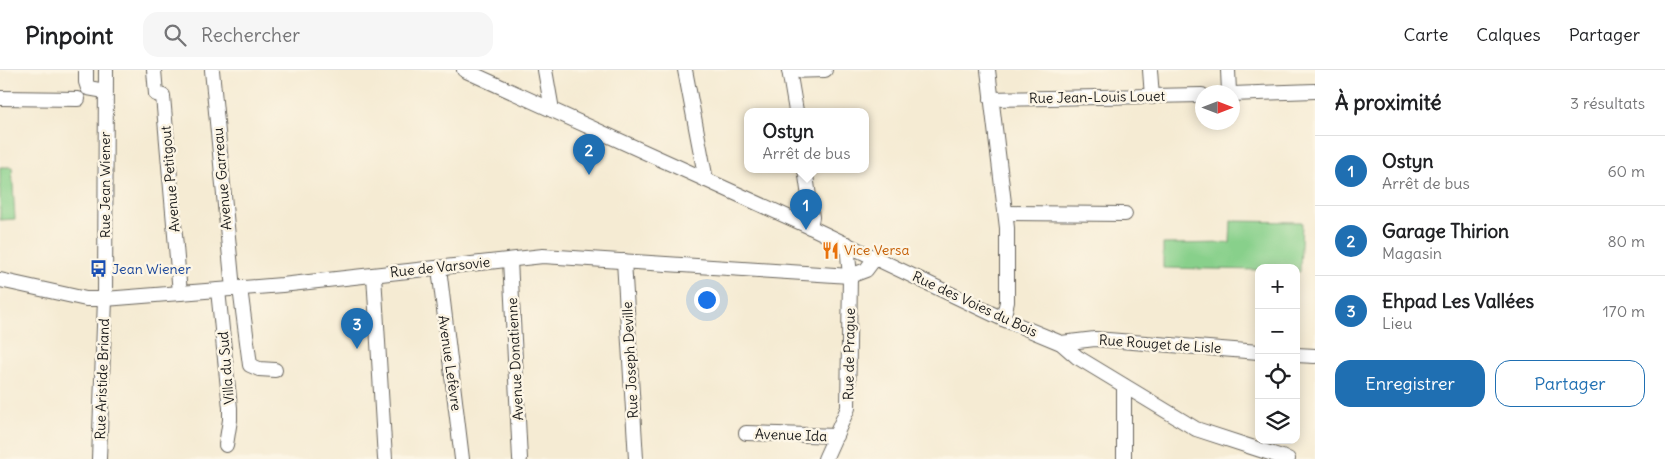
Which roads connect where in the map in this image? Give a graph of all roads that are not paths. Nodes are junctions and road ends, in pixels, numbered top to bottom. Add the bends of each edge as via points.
1 (86, 70) edge
2 (106, 70) edge
3 (154, 70) edge
4 (212, 70) edge
5 (464, 70) edge
6 (545, 70) edge
7 (685, 70) edge
8 (825, 70) edge
9 (988, 70) edge
10 (1150, 70) edge
11 (1228, 70) edge
12 (789, 71) edge
13 (1229, 85) edge
14 (105, 91) junction
15 (1315, 91) edge
16 (1240, 94) edge
17 (1195, 95) edge
18 (1152, 97) junction
19 (0, 98) edge
20 (78, 99) dead end
21 (990, 99) junction
22 (795, 108) edge
23 (552, 110) junction
24 (806, 173) edge
25 (706, 180) junction
26 (1006, 213) junction
27 (1125, 214) dead end
28 (810, 227) junction
29 (848, 244) junction
30 (875, 258) junction
31 (510, 260) junction
32 (624, 262) junction
33 (438, 268) junction
34 (374, 275) junction
35 (850, 276) junction
36 (0, 280) edge
37 (236, 289) junction
38 (218, 290) junction
39 (180, 293) junction
40 (105, 299) junction
41 (1003, 319) junction
42 (1061, 343) junction
43 (1255, 352) edge
44 (1300, 355) edge
45 (1315, 356) edge
46 (275, 370) dead end
47 (1124, 386) junction
48 (746, 433) dead end
49 (836, 436) junction
50 (226, 445) dead end
51 (99, 459) edge
52 (385, 459) edge
53 (462, 459) edge
54 (520, 459) edge
55 (636, 459) edge
56 (825, 459) edge
57 (1124, 459) edge
58 (1288, 459) edge

1 - 14 street via 88,88
2 - 14 street, Rue Jean Wiener
3 - 39 street, Avenue Petitgout via 156,94 163,96
4 - 37 street, Avenue Garreau
5 - 23 street, Rue des Voies du Bois
6 - 23 street
7 - 25 street
8 - 12 street
9 - 21 street
10 - 18 street
11 - 13 street
12 - 22 street
14 - 40 street, Rue Jean Wiener
15 - 16 street
17 - 18 street, Rue Jean-Louis Louet
18 - 21 street, Rue Jean-Louis Louet
19 - 20 street
21 - 26 street
23 - 25 street, Rue des Voies du Bois
24 - 28 street via 812,216
25 - 28 street, Rue des Voies du Bois
26 - 27 street
26 - 41 street via 1007,302
28 - 29 street, Rue des Voies du Bois
29 - 30 street, Rue des Voies du Bois
29 - 35 street, Rue de Prague
30 - 35 street via 866,270
30 - 41 street, Rue des Voies du Bois
31 - 32 street, Rue de Varsovie via 543,256
31 - 33 street, Rue de Varsovie
31 - 54 street, Avenue Donatienne
32 - 35 street, Rue de Varsovie
32 - 55 street, Rue Joseph Deville
33 - 34 street, Rue de Varsovie
33 - 53 street, Avenue Lefèvre
34 - 37 street, Rue de Varsovie
34 - 52 street
35 - 49 street, Rue de Prague via 848,408
36 - 40 street, Rue de Varsovie via 86,299
37 - 38 street, Rue de Varsovie
37 - 46 street, Avenue Garreau via 250,365 259,370
38 - 39 street, Rue de Varsovie
38 - 50 street, Villa du Sud via 230,408
39 - 40 street, Rue de Varsovie
40 - 51 street, Rue Aristide Briand
41 - 42 street, Rue des Voies du Bois
42 - 43 street, Rue Rouget de Lisle via 1095,338
42 - 47 street, Rue des Voies du Bois via 1077,358
44 - 45 street
47 - 57 street
47 - 58 street, Rue des Voies du Bois via 1196,429
48 - 49 street, Avenue Ida
49 - 56 street, Rue de Prague

